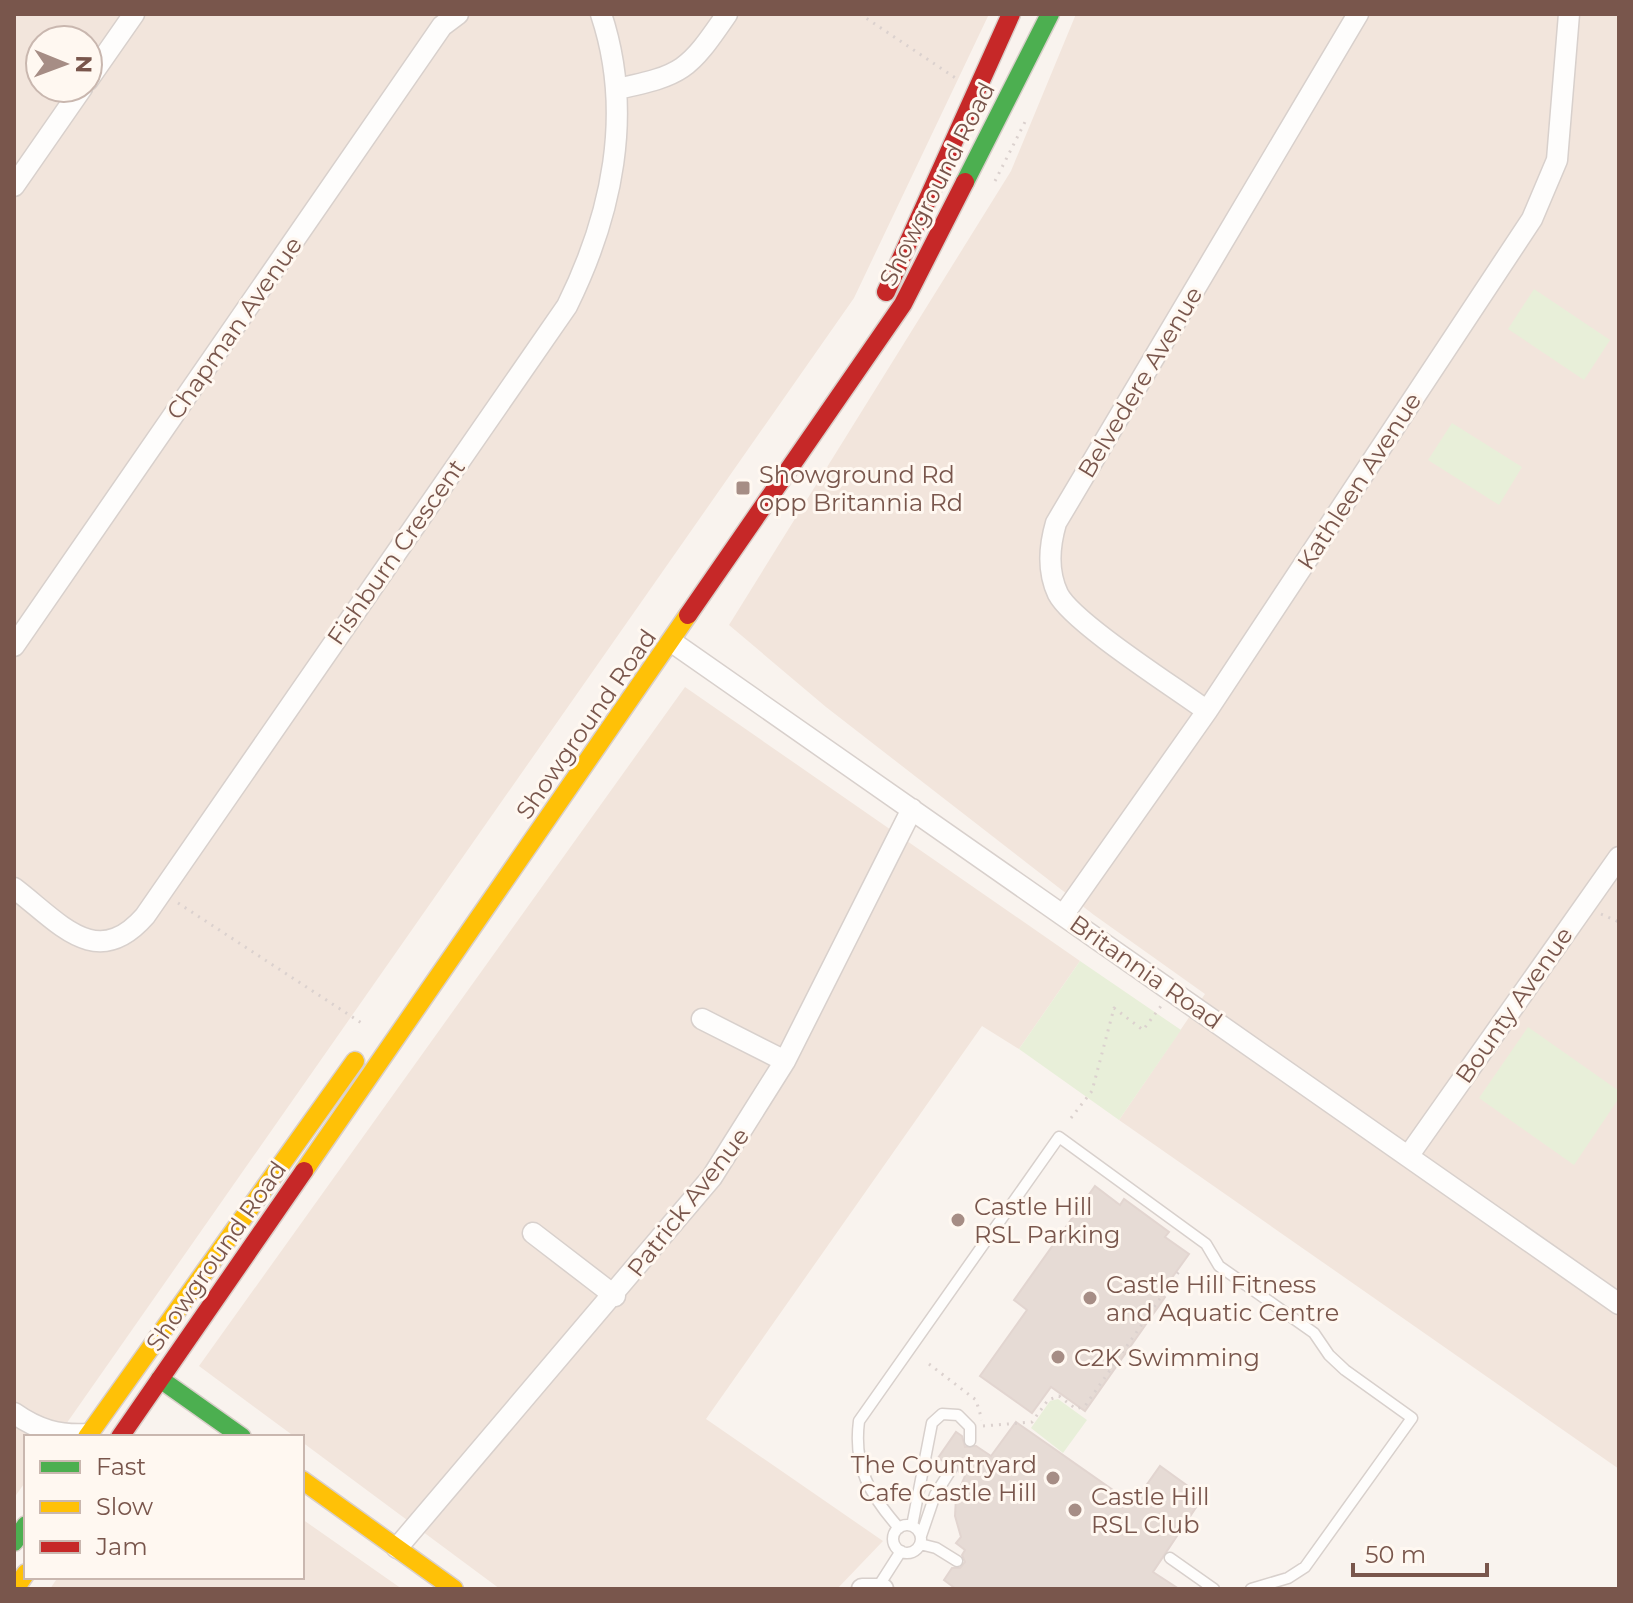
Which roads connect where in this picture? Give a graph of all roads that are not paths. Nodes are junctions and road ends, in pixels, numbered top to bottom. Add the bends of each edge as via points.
1 (134, 14) edge
2 (458, 14) edge
3 (601, 14) edge
4 (727, 14) edge
5 (1011, 14) edge
6 (1050, 14) edge
7 (1358, 14) edge
8 (1569, 14) edge
9 (104, 57) edge
10 (617, 89) junction
11 (71, 104) edge
12 (14, 186) edge
13 (879, 303) dead end
14 (865, 325) dead end
15 (672, 642) junction
16 (14, 646) edge
17 (1207, 711) junction
18 (912, 809) junction
19 (1619, 857) edge
20 (14, 888) edge
21 (466, 903) dead end
22 (1064, 914) junction
23 (702, 1019) dead end
24 (366, 1046) dead end
25 (785, 1061) junction
26 (1409, 1155) junction
27 (533, 1233) dead end
28 (615, 1296) junction
29 (1619, 1304) edge
30 (137, 1363) junction
31 (160, 1379) junction
32 (14, 1413) edge
33 (39, 1433) edge
34 (63, 1435) edge
35 (89, 1435) edge
36 (121, 1435) edge
37 (239, 1435) edge
38 (970, 1441) dead end
39 (952, 1468) dead end
40 (304, 1481) edge
41 (912, 1526) junction
42 (899, 1528) junction
43 (920, 1540) junction
44 (397, 1548) junction
45 (901, 1551) junction
46 (1170, 1558) dead end
47 (957, 1561) dead end
48 (875, 1588) edge
49 (454, 1589) edge
50 (1214, 1589) edge
51 (1251, 1589) edge

1 - 9 street
2 - 16 street, Chapman Avenue via 442,26
3 - 10 street, Fishburn Crescent
4 - 10 street via 684,69
5 - 13 main road, Showground Road
6 - 15 main road, Showground Road via 903,304
7 - 17 street, Belvedere Avenue via 1056,523 1050,543 1053,581 1071,612
8 - 17 street, Kathleen Avenue via 1557,160 1532,219
10 - 20 street, Fishburn Crescent via 615,152 603,222 567,306 162,892 129,934 88,942
11 - 12 street
14 - 21 main road, Showground Road
15 - 18 street, Britannia Road
15 - 31 main road, Showground Road
17 - 22 street, Kathleen Avenue
18 - 22 street, Britannia Road
18 - 25 street, Patrick Avenue
19 - 26 street, Bounty Avenue
22 - 26 street, Britannia Road
23 - 25 street
24 - 30 main road, Showground Road
25 - 28 street, Patrick Avenue via 712,1177
26 - 29 street, Britannia Road
27 - 28 street
28 - 44 street, Patrick Avenue
30 - 31 main road
30 - 35 main road, Showground Road
31 - 36 main road, Showground Road
31 - 37 main road
32 - 33 street
33 - 34 street
38 - 41 lane via 970,1427 958,1415 942,1414 932,1423
39 - 43 lane via 935,1495
40 - 44 main road
41 - 42 lane
41 - 43 lane
42 - 45 lane via 894,1540
42 - 51 lane via 872,1496 859,1450 859,1421 1059,1137 1206,1244 1219,1266 1314,1333 1345,1370 1412,1418 1305,1567
43 - 45 lane via 912,1552
43 - 47 lane
44 - 49 main road
45 - 48 lane
46 - 50 lane

